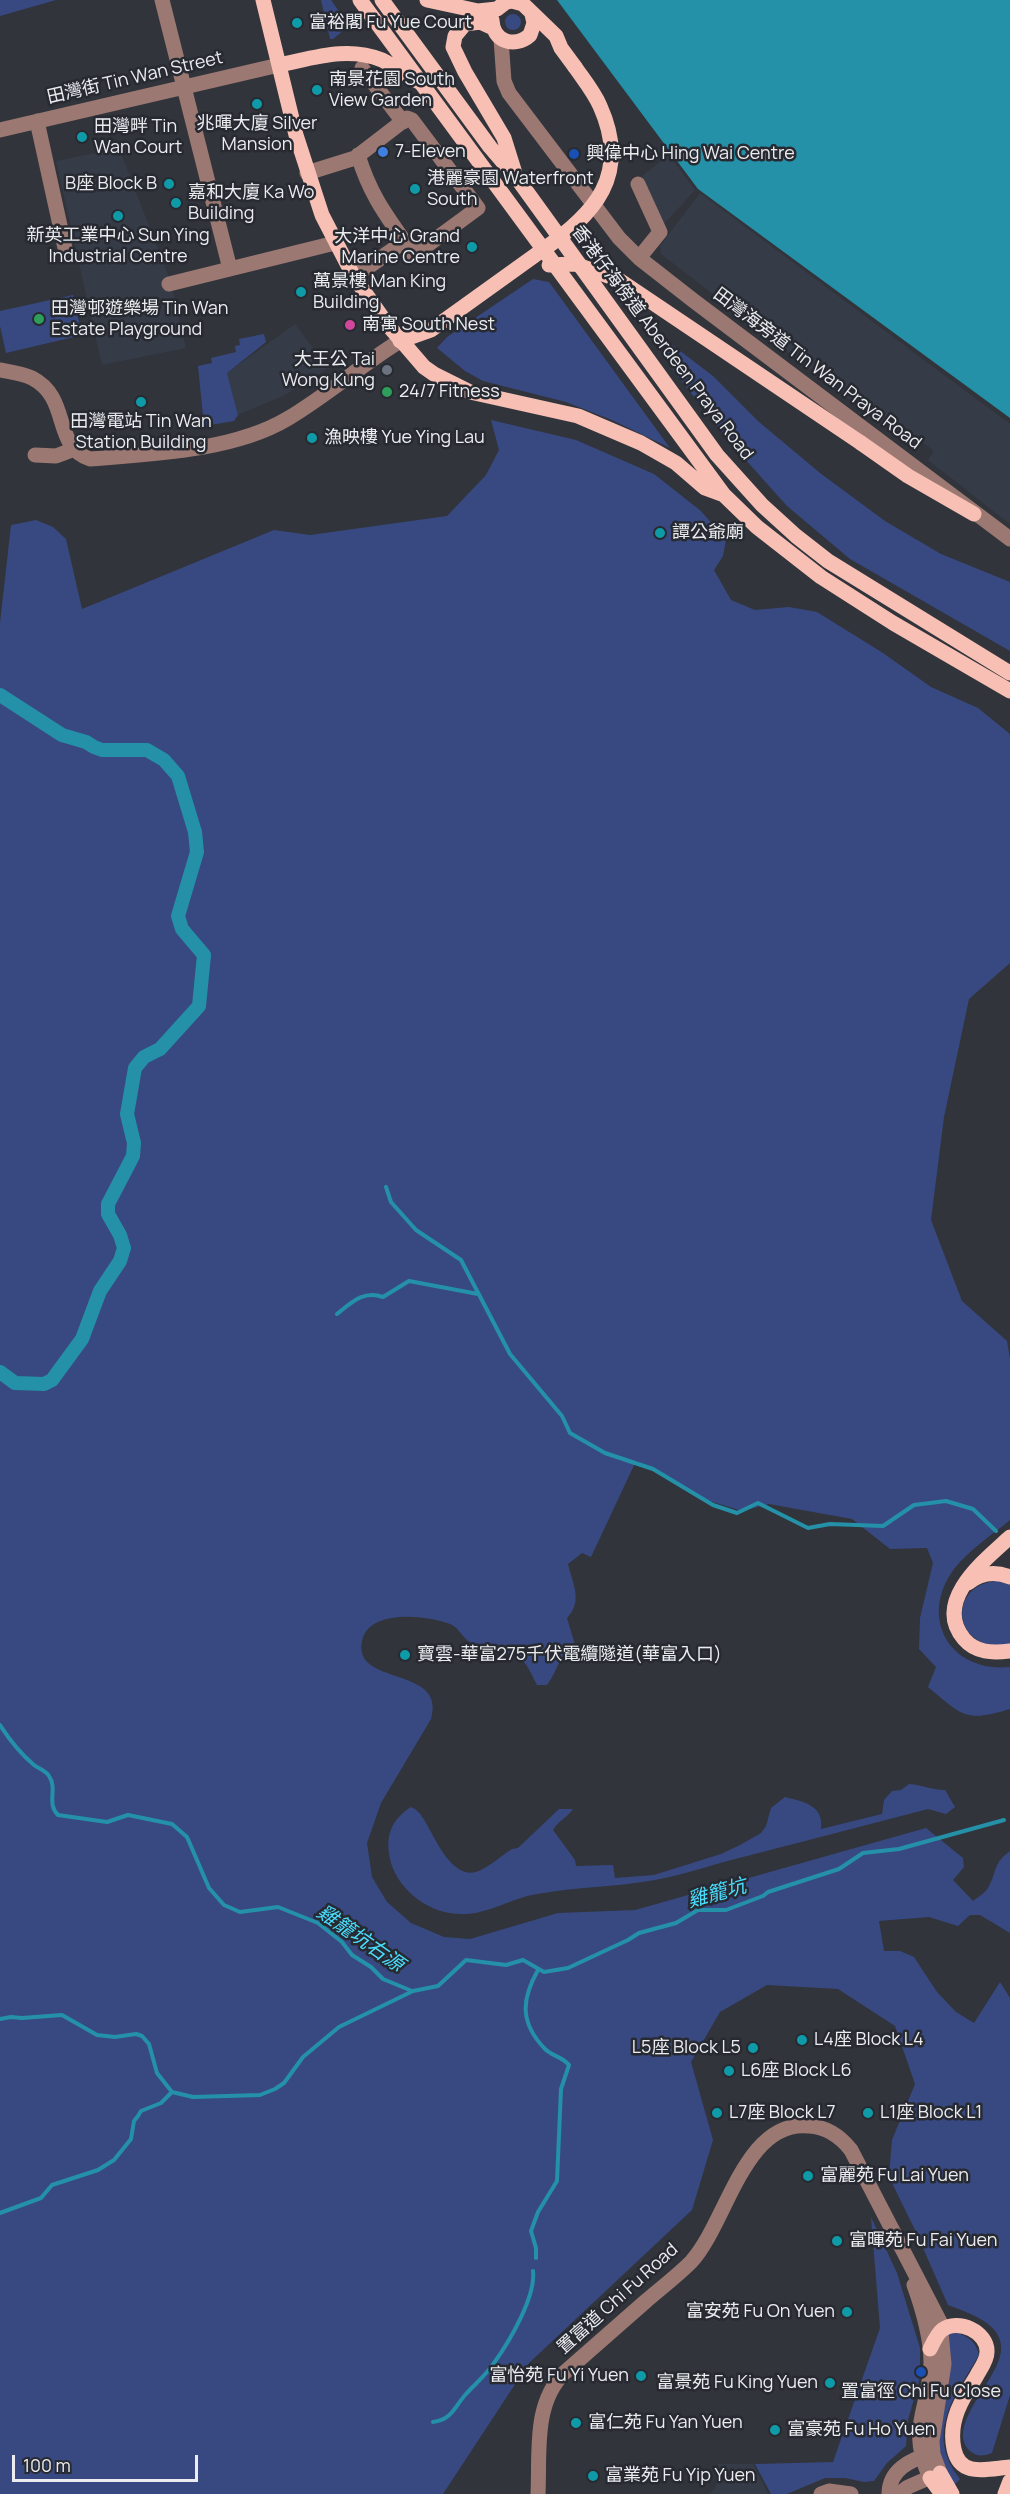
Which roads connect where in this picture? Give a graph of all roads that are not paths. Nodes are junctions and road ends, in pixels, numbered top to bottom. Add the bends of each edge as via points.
1 (162, 0) edge
2 (263, 0) edge
3 (360, 0) edge
4 (382, 0) edge
5 (428, 0) edge
6 (503, 4) edge
7 (528, 7) edge
8 (509, 37) junction
9 (561, 48) junction
10 (279, 65) junction
11 (362, 69) dead end
12 (419, 82) junction
13 (184, 88) junction
14 (37, 121) junction
15 (403, 122) junction
16 (0, 130) edge
17 (358, 156) junction
18 (307, 173) junction
19 (519, 181) junction
20 (639, 184) dead end
21 (405, 241) junction
22 (335, 243) junction
23 (65, 248) dead end
24 (639, 258) junction
25 (230, 269) junction
26 (515, 270) junction
27 (354, 277) junction
28 (169, 284) dead end
29 (400, 341) junction
30 (0, 369) edge
31 (72, 450) junction
32 (35, 455) dead end
33 (724, 495) junction
34 (974, 514) junction
35 (1010, 539) edge
36 (1010, 673) edge
37 (1010, 692) edge
38 (1010, 1537) edge
39 (1010, 1576) edge
40 (960, 1592) junction
41 (1010, 1651) edge
42 (902, 2252) junction
43 (941, 2330) junction
44 (930, 2349) junction
45 (927, 2455) junction
46 (1010, 2467) edge
47 (935, 2476) junction
48 (1010, 2481) edge
49 (888, 2492) edge
50 (538, 2494) edge
51 (821, 2494) edge
52 (851, 2494) edge
53 (942, 2494) edge
54 (952, 2494) edge
55 (1005, 2494) edge

1 - 13 street
2 - 10 main road
3 - 12 main road
4 - 19 main road, 香港仔海傍道 Aberdeen Praya Road
5 - 6 main road via 478,11
6 - 7 main road via 519,2
6 - 8 main road via 492,21
7 - 8 main road via 533,27
7 - 9 main road via 556,36
8 - 9 main road via 547,41
8 - 19 main road via 480,22 465,24 454,36 453,47 504,138
8 - 24 street, 田灣海旁道 Tin Wan Praya Road via 504,62 504,81 509,93 607,224
9 - 26 main road, bridge via 600,104 610,149 609,176 590,211 578,224
10 - 12 main road via 353,53 383,61
10 - 13 street, 田灣街 Tin Wan Street
10 - 18 main road
11 - 15 street
12 - 33 main road
13 - 14 street, 田灣街 Tin Wan Street
13 - 25 street
14 - 16 street, 田灣街 Tin Wan Street
14 - 23 street
15 - 17 street
15 - 21 street via 407,118 412,120 478,207 414,255
17 - 18 street
17 - 21 street via 379,207
18 - 22 main road
19 - 36 main road, 香港仔海傍道 Aberdeen Praya Road via 717,455 762,505 828,561
20 - 24 street via 660,232
21 - 27 street
22 - 25 street
22 - 27 main road
24 - 34 street, 田灣海旁道 Tin Wan Praya Road
25 - 28 street
26 - 29 main road via 430,330
26 - 34 main road, bridge via 575,264 619,280 908,476
27 - 29 main road
29 - 31 street via 295,414 263,431 216,444 143,455 90,459
29 - 33 main road via 424,367 455,386 596,423 641,443 676,463 705,488
30 - 31 street via 31,377 47,389 57,404
31 - 32 street via 56,456
33 - 37 main road via 821,578
34 - 35 street, 田灣海旁道 Tin Wan Praya Road
38 - 40 main road via 971,1574
39 - 40 main road via 986,1574 972,1580
40 - 41 main road via 954,1617 960,1635 983,1651
42 - 43 street, 置富道 Chi Fu Road via 935,2310
42 - 44 street, 置富道 Chi Fu Road via 923,2311
42 - 50 street, 置富道 Chi Fu Road via 856,2158 840,2137 806,2125 788,2127 772,2135 753,2153 709,2236 690,2262 550,2388 543,2412
43 - 44 main road
43 - 45 street, 置富道 Chi Fu Road via 944,2364
43 - 46 main road via 954,2326 968,2328 980,2335 987,2350 954,2418 956,2457 962,2466 973,2471
44 - 45 street, 置富道 Chi Fu Road via 929,2377 919,2422
45 - 47 street, 置富道 Chi Fu Road
45 - 49 street via 898,2470
47 - 49 street
47 - 53 main road
47 - 54 main road
48 - 55 main road
51 - 52 street

